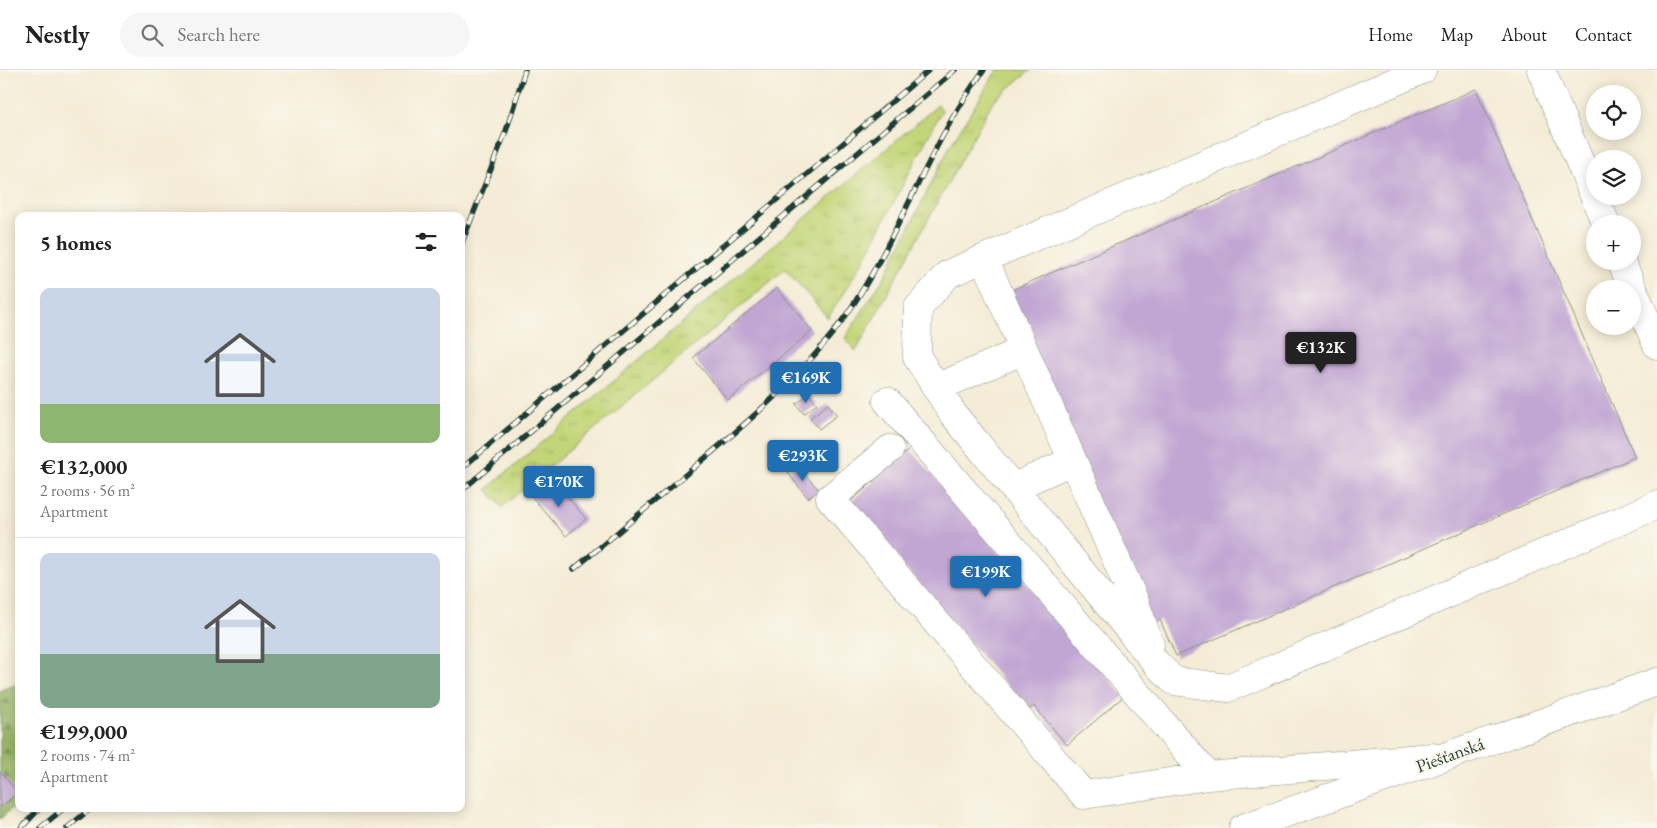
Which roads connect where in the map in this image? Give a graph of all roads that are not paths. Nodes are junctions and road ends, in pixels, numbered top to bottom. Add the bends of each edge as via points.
1 (1422, 70) edge
2 (1541, 70) edge
3 (1602, 215) edge
4 (984, 259) junction
5 (1626, 270) edge
6 (1657, 345) edge
7 (1024, 350) junction
8 (936, 388) junction
9 (887, 401) dead end
10 (890, 449) dead end
11 (1072, 461) junction
12 (1014, 488) junction
13 (1657, 505) edge
14 (1156, 663) junction
15 (1657, 682) edge
16 (1448, 755) junction
17 (1208, 776) junction
18 (1243, 828) edge

1 - 4 main road
2 - 3 main road
4 - 7 main road
4 - 8 main road via 948,274 918,308 917,358
5 - 6 main road
7 - 8 main road
7 - 11 main road
8 - 12 main road via 953,414
9 - 17 main road
10 - 17 main road via 830,498 1084,795
11 - 12 main road
11 - 14 main road via 1134,600
12 - 14 main road
13 - 14 main road via 1228,688 1174,681
15 - 16 main road, Piešťanská
16 - 17 main road
16 - 18 main road, Piešťanská

